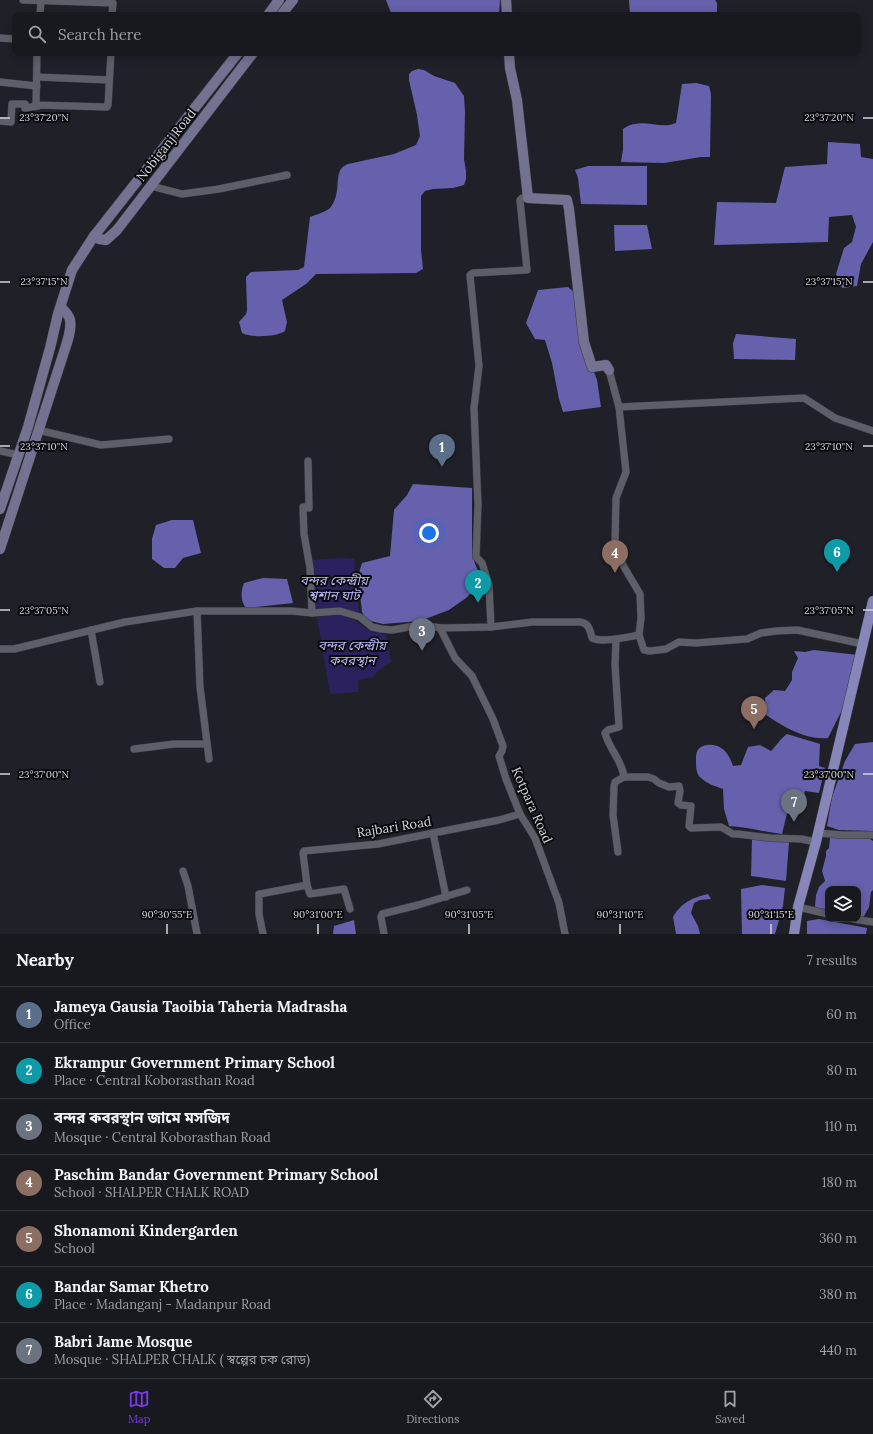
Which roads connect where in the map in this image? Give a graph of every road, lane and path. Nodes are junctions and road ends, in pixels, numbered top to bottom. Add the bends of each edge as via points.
1 (23, 0) edge
2 (41, 0) edge
3 (279, 0) edge
4 (293, 0) edge
5 (506, 0) edge
6 (113, 2) edge
7 (40, 12) edge
8 (112, 12) edge
9 (270, 12) edge
10 (283, 12) edge
11 (507, 12) edge
12 (0, 38) edge
13 (12, 39) edge
14 (38, 56) edge
15 (111, 56) edge
16 (236, 56) edge
17 (251, 56) edge
18 (509, 56) edge
19 (37, 77) junction
20 (110, 80) junction
21 (0, 82) edge
22 (37, 86) junction
23 (38, 106) junction
24 (0, 121) edge
25 (287, 175) dead end
26 (151, 186) junction
27 (528, 198) junction
28 (94, 236) junction
29 (61, 307) junction
30 (609, 370) joint
31 (39, 385) junction
32 (51, 389) junction
33 (619, 406) junction
34 (38, 430) junction
35 (873, 431) edge
36 (169, 439) dead end
37 (0, 451) edge
38 (18, 455) junction
39 (308, 461) dead end
40 (0, 509) edge
41 (0, 549) edge
42 (873, 602) edge
43 (197, 610) junction
44 (312, 613) junction
45 (491, 627) junction
46 (440, 628) junction
47 (91, 630) junction
48 (639, 635) junction
49 (616, 639) junction
50 (863, 644) junction
51 (0, 649) edge
52 (100, 682) dead end
53 (207, 744) junction
54 (134, 749) dead end
55 (209, 759) dead end
56 (624, 777) junction
57 (520, 814) junction
58 (433, 833) junction
59 (873, 835) edge
60 (817, 838) junction
61 (618, 852) dead end
62 (184, 871) dead end
63 (307, 885) junction
64 (467, 890) dead end
65 (446, 897) junction
66 (798, 907) junction
67 (350, 910) dead end
68 (825, 913) edge
69 (861, 920) edge
70 (873, 922) edge
71 (197, 934) edge
72 (263, 934) edge
73 (384, 934) edge
74 (565, 934) edge
75 (794, 934) edge

1 - 2 street
2 - 6 street
2 - 7 street
3 - 9 main road
4 - 10 main road
5 - 11 main road
6 - 8 street
12 - 13 street
14 - 19 street
15 - 20 street
16 - 28 main road, Nobiganj Road
17 - 26 main road, Nobiganj Road
18 - 27 main road
19 - 20 street
19 - 22 street
20 - 23 street via 106,107
21 - 22 street
22 - 23 street
23 - 24 street via 25,108 25,104 12,104 11,122
25 - 26 street via 182,194
26 - 28 main road, Nobiganj Road via 111,236 106,240
27 - 30 main road via 567,200 584,342 592,367 606,365
27 - 45 street via 520,200 527,270 470,275 479,366 474,408 478,505 476,557 482,563 489,584
28 - 29 main road, Nobiganj Road via 72,270
29 - 31 main road, Nobiganj Road
29 - 32 main road via 68,314 70,328
30 - 33 street
31 - 32 main road
31 - 38 main road, Nobiganj Road
32 - 34 main road
33 - 35 street via 804,398 835,418
33 - 48 street via 626,472 616,498 615,544 624,567 640,594 642,618
34 - 36 street via 101,445
34 - 41 main road
37 - 38 street
38 - 40 main road, Nobiganj Road
39 - 44 street via 309,508 303,507
42 - 50 main road
43 - 44 street via 292,610
43 - 47 street
43 - 53 street via 200,687
44 - 46 street via 340,611 381,629 392,630 420,625
45 - 46 street
45 - 49 street via 532,622 580,622 588,625 592,638 596,640
46 - 57 street, Kotpara Road via 455,658 472,676 494,719 503,746 499,756
47 - 51 street via 14,649
47 - 52 street
48 - 49 street
48 - 50 street via 644,650 650,651 666,649 679,642 747,639 761,633 797,630
49 - 56 street via 619,727 608,730 605,734
50 - 60 main road
53 - 54 street via 174,744
53 - 55 street
56 - 60 street via 648,777 664,785 679,786 678,803 691,806 691,828 721,827 733,834 771,838
56 - 61 street via 615,782 614,786 613,814
57 - 58 street, Rajbari Road
57 - 74 street, Kotpara Road via 536,838 559,903
58 - 63 street, Rajbari Road via 378,844 304,851
58 - 65 street
59 - 60 street
60 - 66 main road
62 - 71 street
63 - 67 street via 310,894 344,889
63 - 72 street via 259,894
64 - 65 street
65 - 73 street via 382,914
66 - 68 street
66 - 75 main road
69 - 70 street

